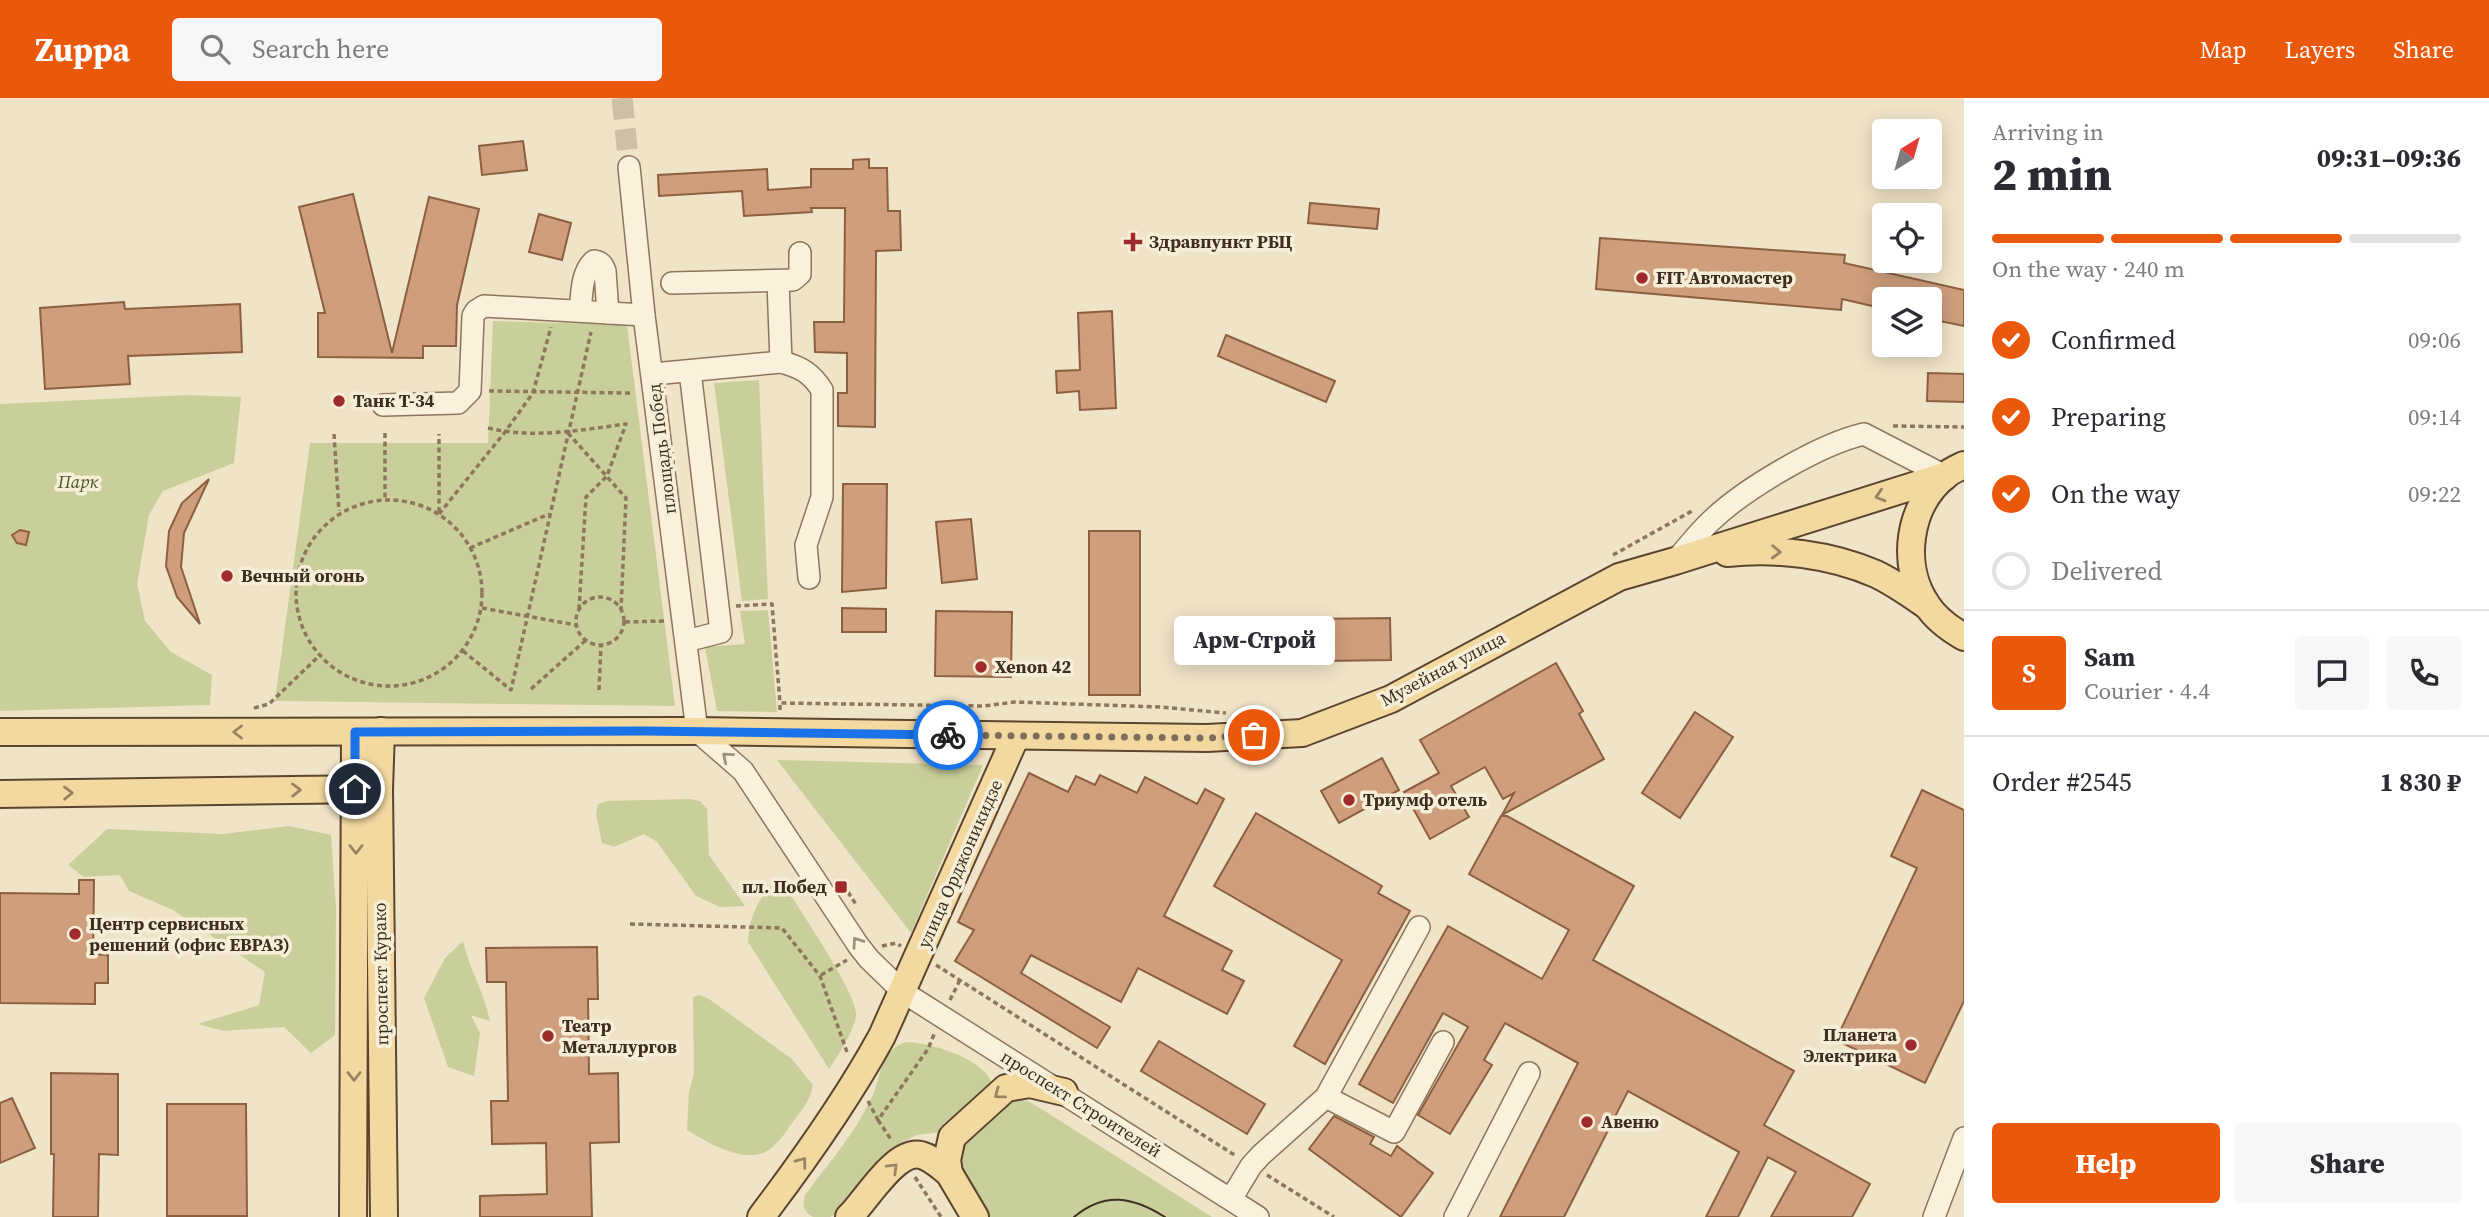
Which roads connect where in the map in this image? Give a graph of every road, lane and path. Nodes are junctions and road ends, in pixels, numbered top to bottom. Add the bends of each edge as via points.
1 (629, 167) tunnel mouth
2 (800, 253) dead end
3 (778, 281) junction
4 (672, 283) dead end
5 (555, 310) junction
6 (594, 312) junction
7 (644, 315) junction
8 (782, 362) junction
9 (690, 371) junction
10 (653, 374) junction
11 (470, 391) junction
12 (533, 393) junction
13 (578, 393) junction
14 (630, 393) dead end
15 (383, 405) dead end
16 (1886, 426) dead end
17 (1964, 427) edge
18 (488, 428) dead end
19 (505, 432) junction
20 (568, 432) junction
21 (385, 433) dead end
22 (334, 434) dead end
23 (439, 434) dead end
24 (1954, 470) edge
25 (607, 476) junction
26 (385, 500) junction
27 (1696, 508) dead end
28 (339, 511) junction
29 (439, 514) junction
30 (550, 514) junction
31 (470, 548) junction
32 (1612, 555) dead end
33 (1679, 559) junction
34 (809, 578) dead end
35 (1926, 605) junction
36 (482, 608) junction
37 (579, 608) junction
38 (621, 609) junction
39 (527, 616) junction
40 (577, 626) junction
41 (1964, 637) edge
42 (586, 640) junction
43 (686, 641) junction
44 (601, 645) junction
45 (463, 651) junction
46 (318, 656) junction
47 (531, 689) dead end
48 (599, 690) dead end
49 (246, 711) dead end
50 (1233, 714) dead end
51 (434, 730) junction
52 (368, 731) junction
53 (697, 731) junction
54 (0, 732) edge
55 (781, 732) junction
56 (1016, 736) junction
57 (367, 789) junction
58 (0, 794) edge
59 (841, 882) dead end
60 (860, 912) dead end
61 (630, 924) dead end
62 (1419, 927) dead end
63 (875, 941) dead end
64 (919, 956) junction
65 (960, 980) junction
66 (903, 992) junction
67 (942, 1016) junction
68 (1443, 1042) dead end
69 (1529, 1073) dead end
70 (857, 1081) junction
71 (1064, 1092) junction
72 (1326, 1097) junction
73 (1964, 1138) edge
74 (1251, 1166) junction
75 (948, 1173) junction
76 (1231, 1199) junction
77 (353, 1217) edge
78 (384, 1217) edge
79 (761, 1217) edge
80 (849, 1217) edge
81 (975, 1217) edge
82 (1258, 1217) edge
83 (1334, 1217) edge
84 (1454, 1217) edge
85 (1934, 1217) edge

1 - 7 street, площадь Побед
2 - 3 street via 797,278
3 - 4 street
3 - 8 street
5 - 6 street
5 - 11 street via 484,306 476,311
5 - 12 path
6 - 7 street
6 - 13 path
7 - 10 street, площадь Побед
8 - 9 street
8 - 34 street via 806,370 822,390 822,496 806,545
9 - 10 street
9 - 43 street via 721,632
10 - 43 street, площадь Побед
11 - 12 path
11 - 15 street via 458,402
12 - 13 path
12 - 19 path
13 - 14 path
13 - 20 path
16 - 17 path
18 - 19 path
19 - 20 path
19 - 29 path
20 - 25 path
20 - 25 path via 626,424
20 - 30 path
21 - 26 path
22 - 28 path
23 - 29 path
24 -> 33 main road
24 - 33 street via 1864,434 1843,439 1754,488 1712,520
24 - 35 main road via 1922,503 1911,537 1913,572
25 - 37 path via 586,497
25 - 38 path via 626,498
26 - 28 path
26 - 29 path via 413,503
27 - 32 path
28 - 46 path via 306,548 297,575 295,604 303,632
29 - 31 path
30 - 31 path
30 - 39 path
31 - 36 path via 482,584
33 -> 35 main road via 1783,552 1840,560 1878,575
33 - 56 main road, Музейная улица via 1619,577 1391,699 1302,733 1207,738
35 - 41 main road
36 - 39 path
36 - 45 path
37 - 38 path via 598,597 611,599
37 - 40 path
38 - 44 path via 622,632
39 - 40 path
39 - 45 path via 511,690
40 - 42 path
42 - 44 path
42 - 47 path
43 - 53 street, площадь Побед
44 - 48 path
45 - 46 path via 444,670 419,683 392,688 340,674
46 - 49 path via 269,704
50 - 55 path via 1015,702 984,706 780,703
51 - 52 main road, Музейная улица
51 - 53 main road, Музейная улица
51 - 57 main road via 408,745
52 -> 54 main road, Музейная улица
52 - 57 main road, проспект Курако
53 - 55 main road, Музейная улица
66 -> 53 street, проспект Строителей via 858,945 743,771
55 - 56 main road, Музейная улица
56 - 64 main road, улица Орджоникидзе
58 -> 57 main road
57 -> 77 main road, проспект Курако
57 - 78 main road, проспект Курако
59 - 60 path
61 - 70 path via 782,928 820,976
62 - 72 street
63 - 64 path via 879,947 896,943
64 - 65 path
64 - 66 main road, улица Орджоникидзе
65 - 67 path
65 - 74 path
66 - 67 street, проспект Строителей
66 - 70 main road, улица Орджоникидзе
67 - 70 path via 928,1049 878,1119
67 - 71 street, проспект Строителей
68 - 72 street via 1394,1132
69 - 84 street
79 -> 70 main road, улица Орджоникидзе
71 -> 75 main road via 1030,1084 1006,1088 951,1137
71 - 76 street, проспект Строителей
72 - 74 street
73 - 85 street
74 - 76 street
74 - 83 path
80 -> 75 main road via 906,1155 919,1154
75 - 81 main road
76 - 82 street, проспект Строителей

